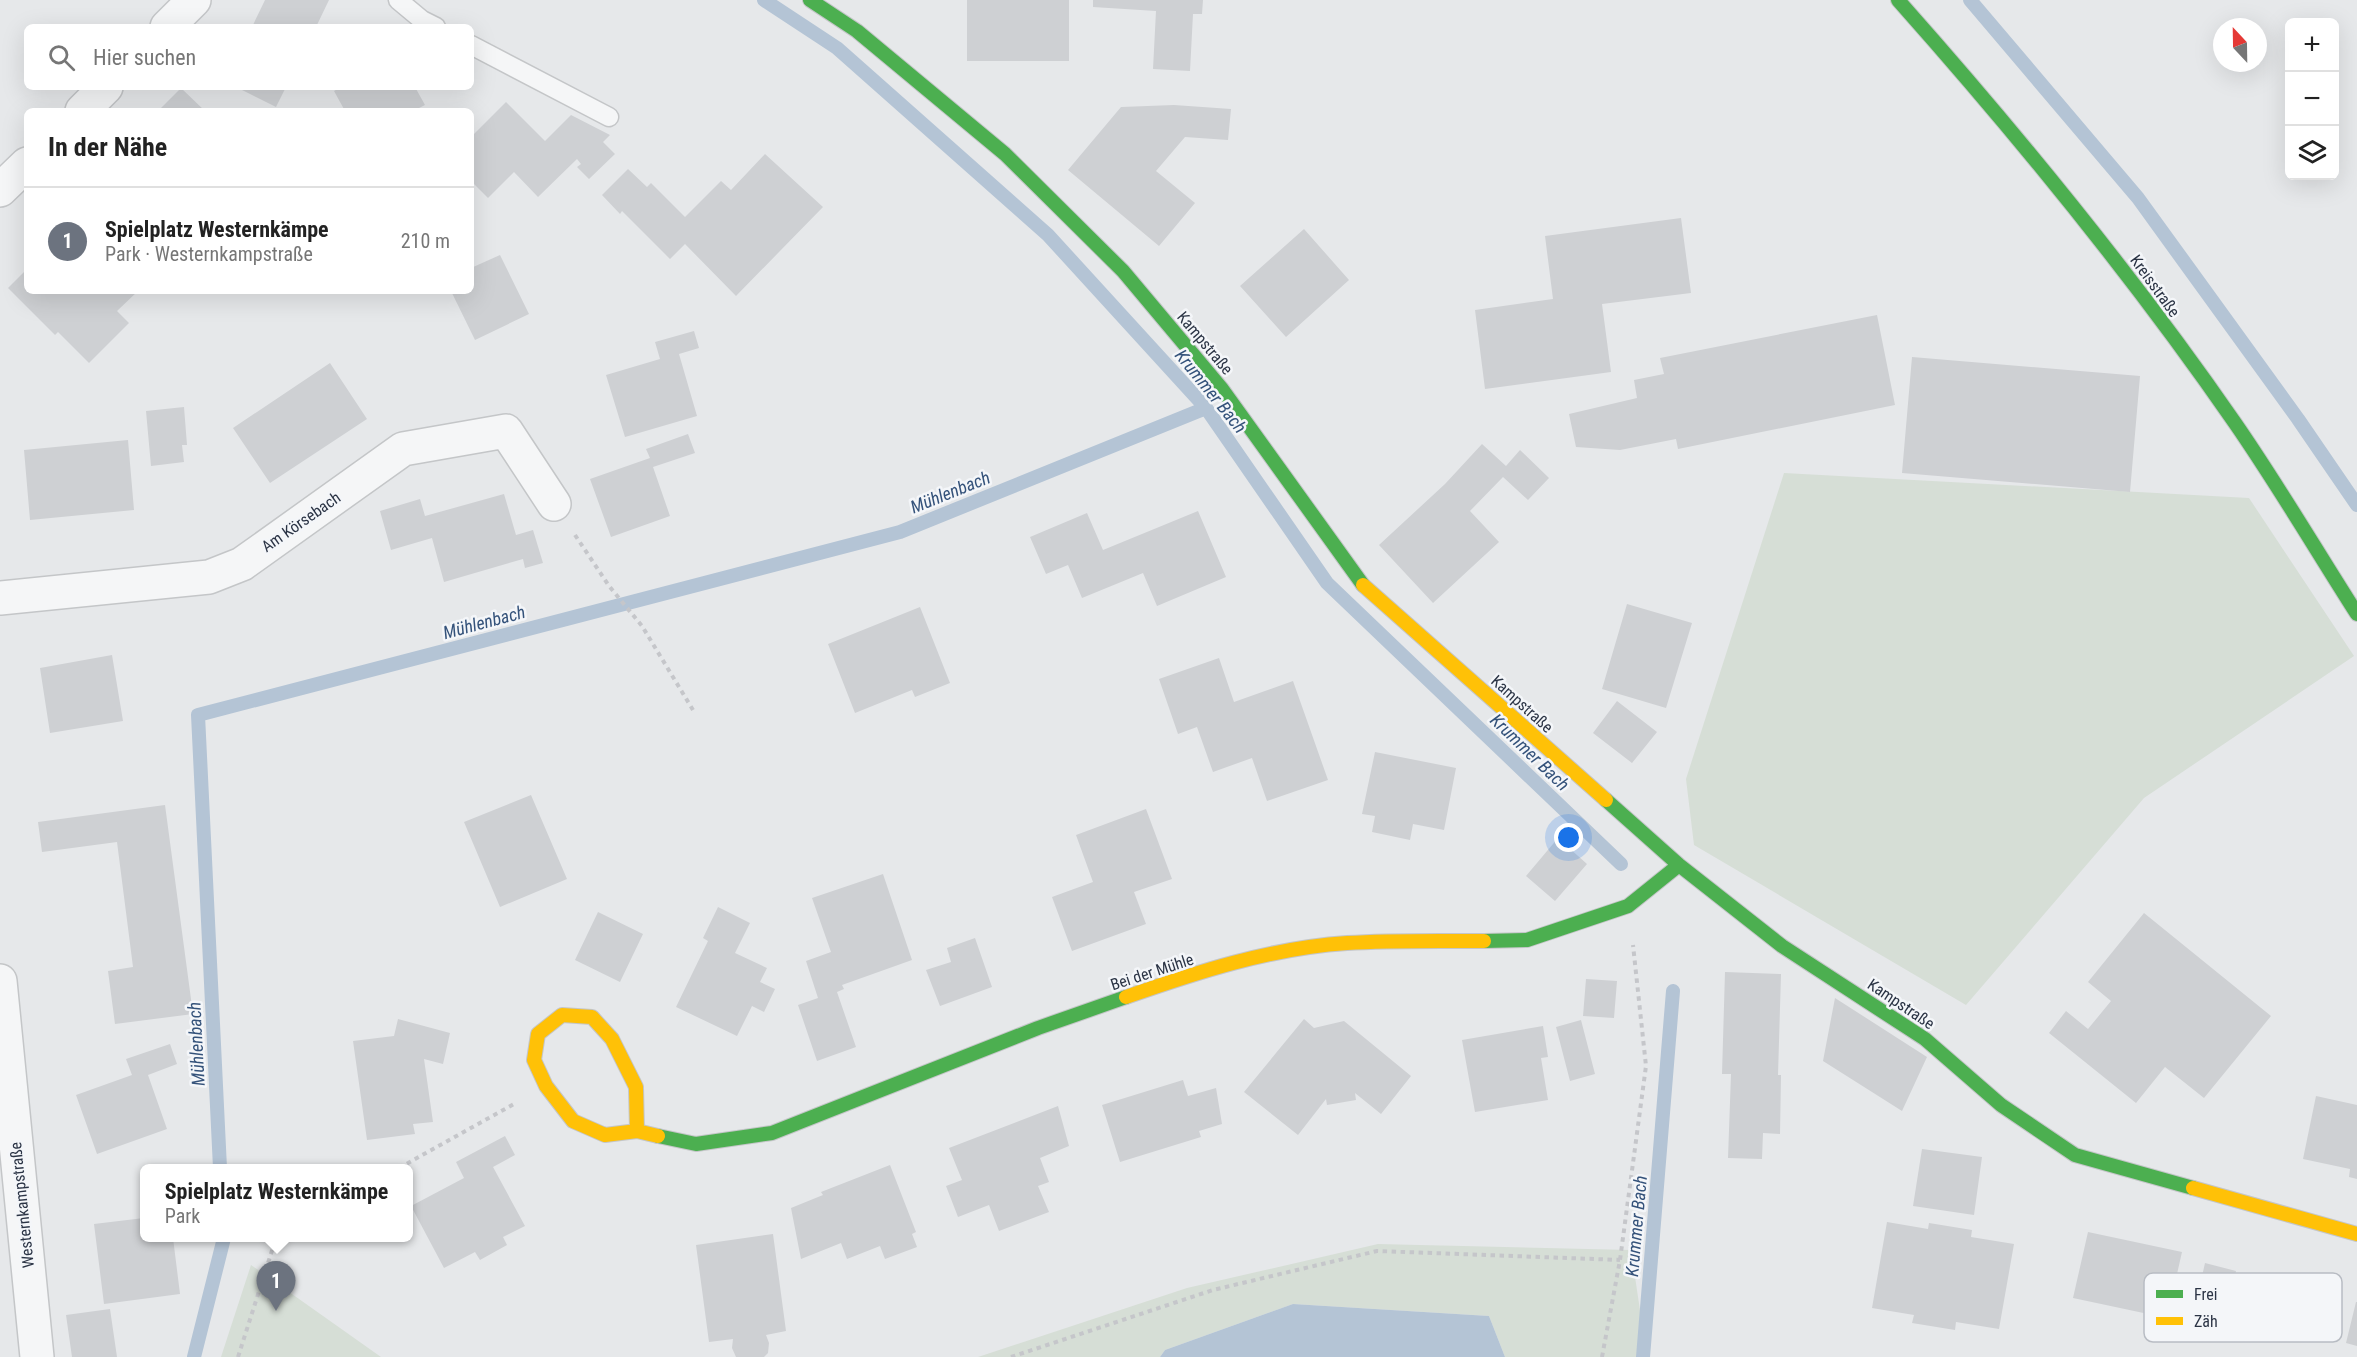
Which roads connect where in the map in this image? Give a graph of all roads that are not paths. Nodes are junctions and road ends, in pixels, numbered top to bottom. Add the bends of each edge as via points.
1 (194, 0) edge
2 (398, 0) edge
3 (810, 0) edge
4 (1898, 0) edge
5 (170, 24) edge
6 (430, 24) edge
7 (474, 47) edge
8 (103, 90) edge
9 (85, 108) edge
10 (609, 117) dead end
11 (24, 167) edge
12 (0, 190) edge
13 (554, 504) road end
14 (0, 598) edge
15 (2357, 614) edge
16 (1679, 865) junction
17 (0, 981) edge
18 (638, 1131) junction
19 (2357, 1234) edge
20 (37, 1357) edge

1 - 5 street
2 - 6 lane
3 - 16 street, Kampstraße via 857,31 1005,154 1122,271 1222,389 1359,581
4 - 15 street, Kreisstraße via 2091,226 2235,423
7 - 10 lane
8 - 9 street
11 - 12 street
13 - 14 street, Am Körsebach via 506,431 403,449 242,564 209,577
16 - 18 street, Bei der Mühle via 1628,906 1527,940 1346,943 1269,954 1178,979 1038,1028 772,1133 696,1144
16 - 19 street, Kampstraße via 1782,946 1924,1039 2001,1105 2075,1155
17 - 20 street, Westernkampstraße
18 - 18 street, Bei der Mühle via 605,1135 573,1121 546,1086 534,1060 538,1034 562,1015 592,1017 612,1039 636,1088

